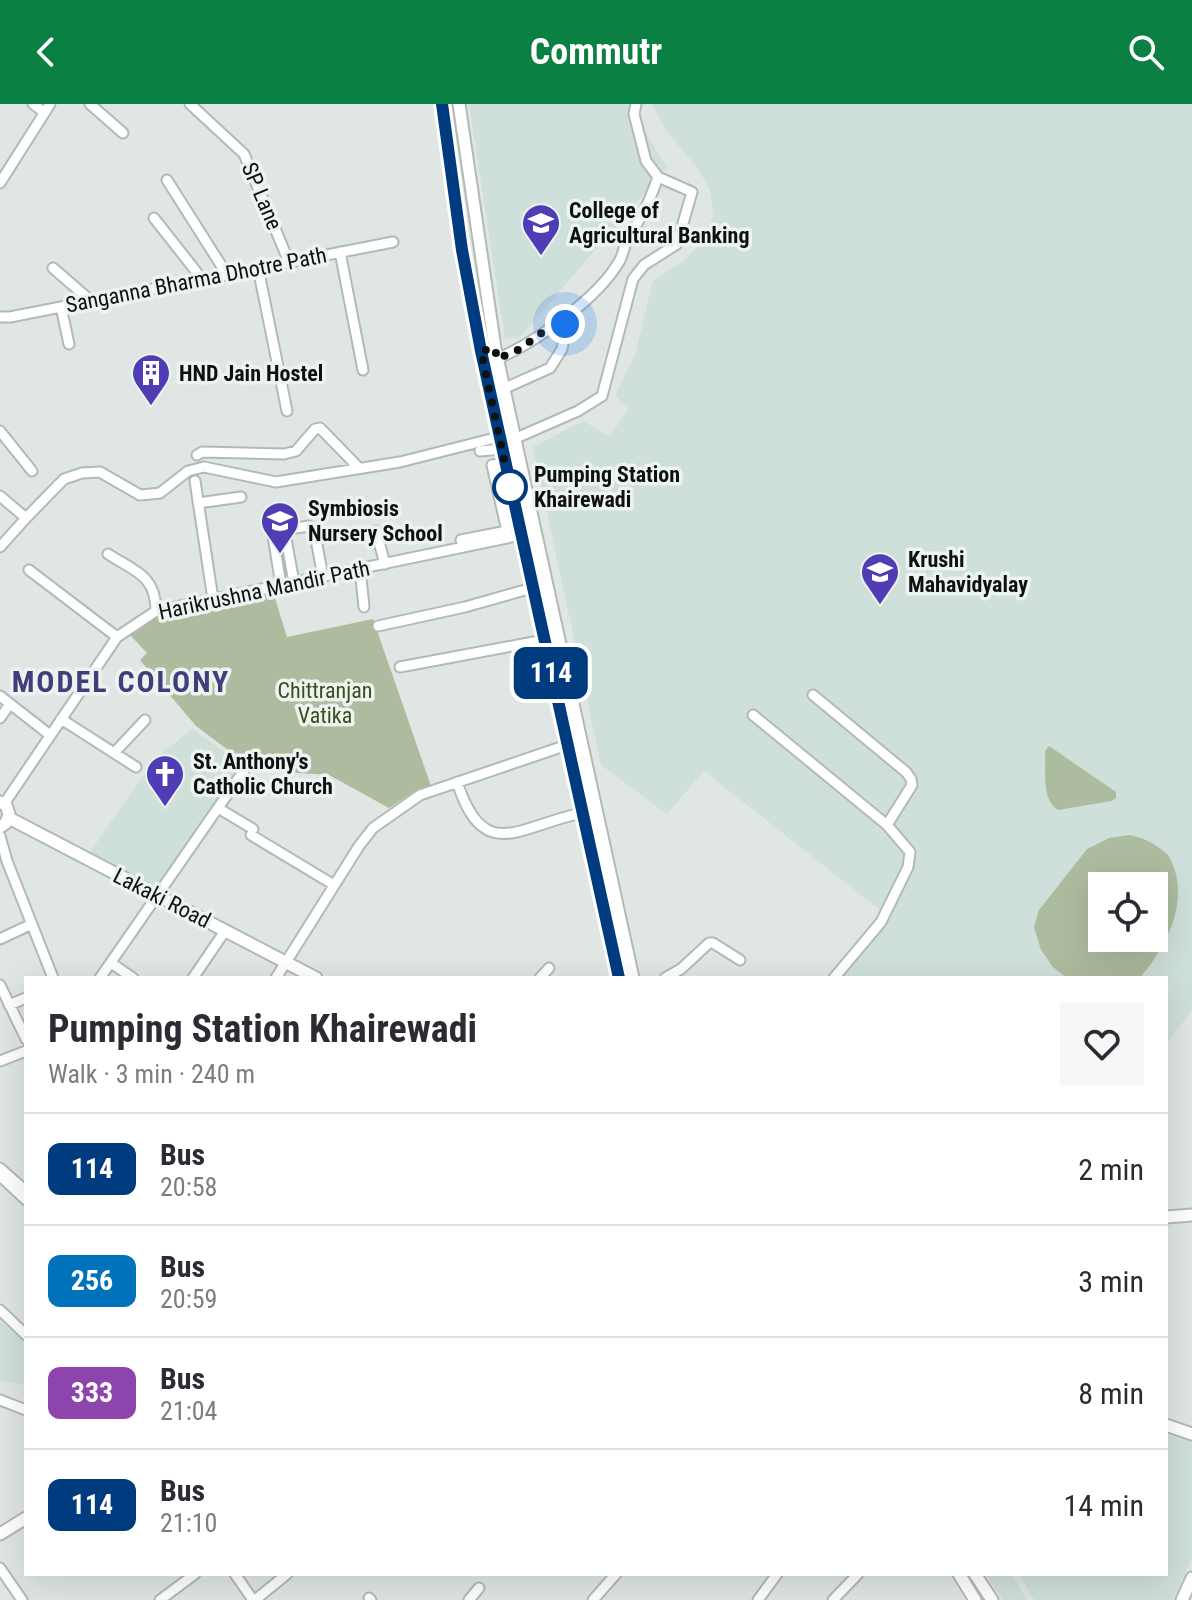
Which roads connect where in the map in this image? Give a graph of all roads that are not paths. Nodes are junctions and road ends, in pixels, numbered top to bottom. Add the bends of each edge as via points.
1 (33, 104) edge
2 (90, 104) edge
3 (190, 104) edge
4 (442, 104) edge
5 (459, 104) edge
6 (636, 104) edge
7 (47, 108) edge
8 (123, 133) dead end
9 (658, 177) junction
10 (167, 180) dead end
11 (0, 183) edge
12 (154, 218) dead end
13 (393, 242) dead end
14 (340, 252) junction
15 (289, 262) junction
16 (53, 268) dead end
17 (258, 268) junction
18 (226, 273) junction
19 (202, 279) junction
20 (91, 301) junction
21 (61, 307) junction
22 (568, 313) junction
23 (0, 317) edge
24 (69, 344) dead end
25 (481, 351) junction
26 (496, 354) junction
27 (363, 370) dead end
28 (503, 389) junction
29 (287, 411) dead end
30 (0, 431) edge
31 (514, 439) junction
32 (501, 443) junction
33 (480, 451) dead end
34 (197, 455) dead end
35 (505, 463) junction
36 (359, 468) junction
37 (32, 471) dead end
38 (195, 481) dead end
39 (0, 496) edge
40 (241, 497) dead end
41 (198, 505) junction
42 (26, 518) junction
43 (271, 524) dead end
44 (376, 531) dead end
45 (521, 535) junction
46 (0, 547) edge
47 (464, 547) junction
48 (108, 554) dead end
49 (385, 564) junction
50 (360, 569) junction
51 (29, 570) dead end
52 (323, 577) junction
53 (294, 582) junction
54 (281, 585) junction
55 (532, 588) junction
56 (213, 599) junction
57 (364, 607) dead end
58 (156, 611) junction
59 (378, 626) dead end
60 (117, 637) junction
61 (544, 640) junction
62 (400, 667) dead end
63 (813, 695) dead end
64 (0, 696) edge
65 (10, 704) junction
66 (753, 715) dead end
67 (0, 718) edge
68 (61, 719) junction
69 (145, 720) dead end
70 (50, 735) junction
71 (567, 745) junction
72 (114, 753) junction
73 (136, 767) dead end
74 (245, 769) dead end
75 (457, 782) junction
76 (2, 803) edge
77 (218, 808) junction
78 (582, 813) junction
79 (4, 822) edge
80 (887, 825) junction
81 (0, 836) edge
82 (4, 863) edge
83 (334, 885) junction
84 (157, 896) junction
85 (32, 924) junction
86 (225, 931) junction
87 (0, 939) edge
88 (740, 960) dead end
89 (286, 961) junction
90 (111, 963) junction
91 (549, 968) dead end
92 (52, 976) edge
93 (101, 976) edge
94 (130, 976) edge
95 (194, 976) edge
96 (277, 976) edge
97 (312, 976) edge
98 (542, 976) edge
99 (619, 976) edge
100 (633, 976) edge
101 (669, 976) edge
102 (836, 976) edge
103 (0, 985) edge
104 (24, 999) edge
105 (9, 1005) junction
106 (24, 1035) edge
107 (24, 1052) edge
108 (0, 1061) edge
109 (0, 1168) edge
110 (0, 1176) edge
111 (24, 1189) edge
112 (24, 1198) edge
113 (1192, 1215) edge
114 (1168, 1217) edge
115 (0, 1310) edge
116 (24, 1333) edge
117 (0, 1400) edge
118 (24, 1409) edge
119 (1168, 1426) edge
120 (1192, 1434) edge
121 (24, 1519) edge
122 (0, 1534) edge
123 (0, 1568) edge
124 (192, 1576) edge
125 (236, 1576) edge
126 (284, 1576) edge
127 (614, 1576) edge
128 (776, 1576) edge
129 (856, 1576) edge
130 (960, 1576) edge
131 (976, 1576) edge
132 (1192, 1578) edge
133 (479, 1588) dead end
134 (22, 1600) edge
135 (160, 1600) edge
136 (254, 1600) edge
137 (469, 1600) edge
138 (593, 1600) edge
139 (758, 1600) edge
140 (833, 1600) edge
141 (975, 1600) edge
142 (992, 1600) edge
143 (1182, 1600) edge

1 - 7 street
2 - 8 street
3 - 15 street, SP Lane via 244,154
4 - 25 main road
5 - 26 main road
6 - 9 street via 646,161
7 - 11 street
9 - 22 street via 620,259 597,291
9 - 31 street via 692,192 677,244 644,265 633,279 602,396
10 - 18 street
12 - 19 street
13 - 14 street, Sanganna Bharma Dhotre Path
14 - 15 street, Sanganna Bharma Dhotre Path
14 - 27 street
15 - 17 street, Sanganna Bharma Dhotre Path
16 - 20 street
17 - 18 street, Sanganna Bharma Dhotre Path
17 - 29 street
18 - 19 street, Sanganna Bharma Dhotre Path
19 - 20 street, Sanganna Bharma Dhotre Path
20 - 21 street, Sanganna Bharma Dhotre Path
21 - 23 street, Sanganna Bharma Dhotre Path
21 - 24 street
22 - 26 street via 520,349
22 - 28 street via 562,349 550,368
25 - 26 main road
25 - 32 main road
26 - 28 main road
28 - 31 main road
30 - 37 street
31 - 100 main road
32 - 33 street
32 - 35 main road
32 - 36 street
34 - 36 street via 284,454 296,451 320,428
35 - 45 main road
35 - 47 street via 492,465 507,531 461,540
36 - 42 street via 276,482 204,467 188,471 160,493 140,495 100,472 82,473 64,479
38 - 41 street
39 - 42 street
40 - 41 street
41 - 56 street
42 - 46 street
43 - 54 street
44 - 49 street
45 - 47 street, Harikrushna Mandir Path
45 - 55 main road
47 - 49 street, Harikrushna Mandir Path
48 - 58 street via 148,580 156,594
49 - 50 street, Harikrushna Mandir Path
50 - 52 street, Harikrushna Mandir Path
50 - 57 street
51 - 60 street
52 - 53 street, Harikrushna Mandir Path
52 - 53 street via 314,529 289,529 285,534
53 - 54 street, Harikrushna Mandir Path
54 - 56 street, Harikrushna Mandir Path
55 - 59 street
55 - 61 main road
56 - 58 street, Harikrushna Mandir Path
58 - 60 street, Harikrushna Mandir Path
60 - 68 street, Harikrushna Mandir Path
61 - 62 street
61 - 71 main road
63 - 80 street via 911,779 910,790
64 - 65 street
65 - 67 street
65 - 70 street
66 - 80 street
68 - 70 street, Harikrushna Mandir Path
68 - 72 street
69 - 72 street
70 - 76 street, Harikrushna Mandir Path
71 - 75 street
71 - 78 main road
72 - 73 street
74 - 77 street
75 - 78 street via 467,810 481,829 495,835
75 - 83 street via 420,795 373,828
76 - 79 main road via 9,811
77 - 83 street
77 - 84 street
78 - 99 main road
79 - 84 main road, Lakaki Road
80 - 102 street via 910,852 908,867 881,922
81 - 82 street
82 - 85 street
83 - 89 street
84 - 86 main road, Lakaki Road
84 - 90 street
85 - 87 street
85 - 92 street
86 - 89 main road, Lakaki Road
86 - 95 street
88 - 101 street via 709,943
89 - 96 street
89 - 97 main road, Lakaki Road
90 - 93 street
90 - 94 street
91 - 98 street
103 - 105 street
104 - 105 street
105 - 106 street
107 - 108 street
109 - 111 street
110 - 112 street
113 - 114 main road
115 - 116 street
117 - 118 street
119 - 120 main road
121 - 122 main road
123 - 134 street
124 - 135 street
125 - 136 street
126 - 136 street
127 - 138 street
128 - 139 street
129 - 140 street
130 - 141 main road
131 - 142 main road
132 - 143 main road
133 - 137 street

